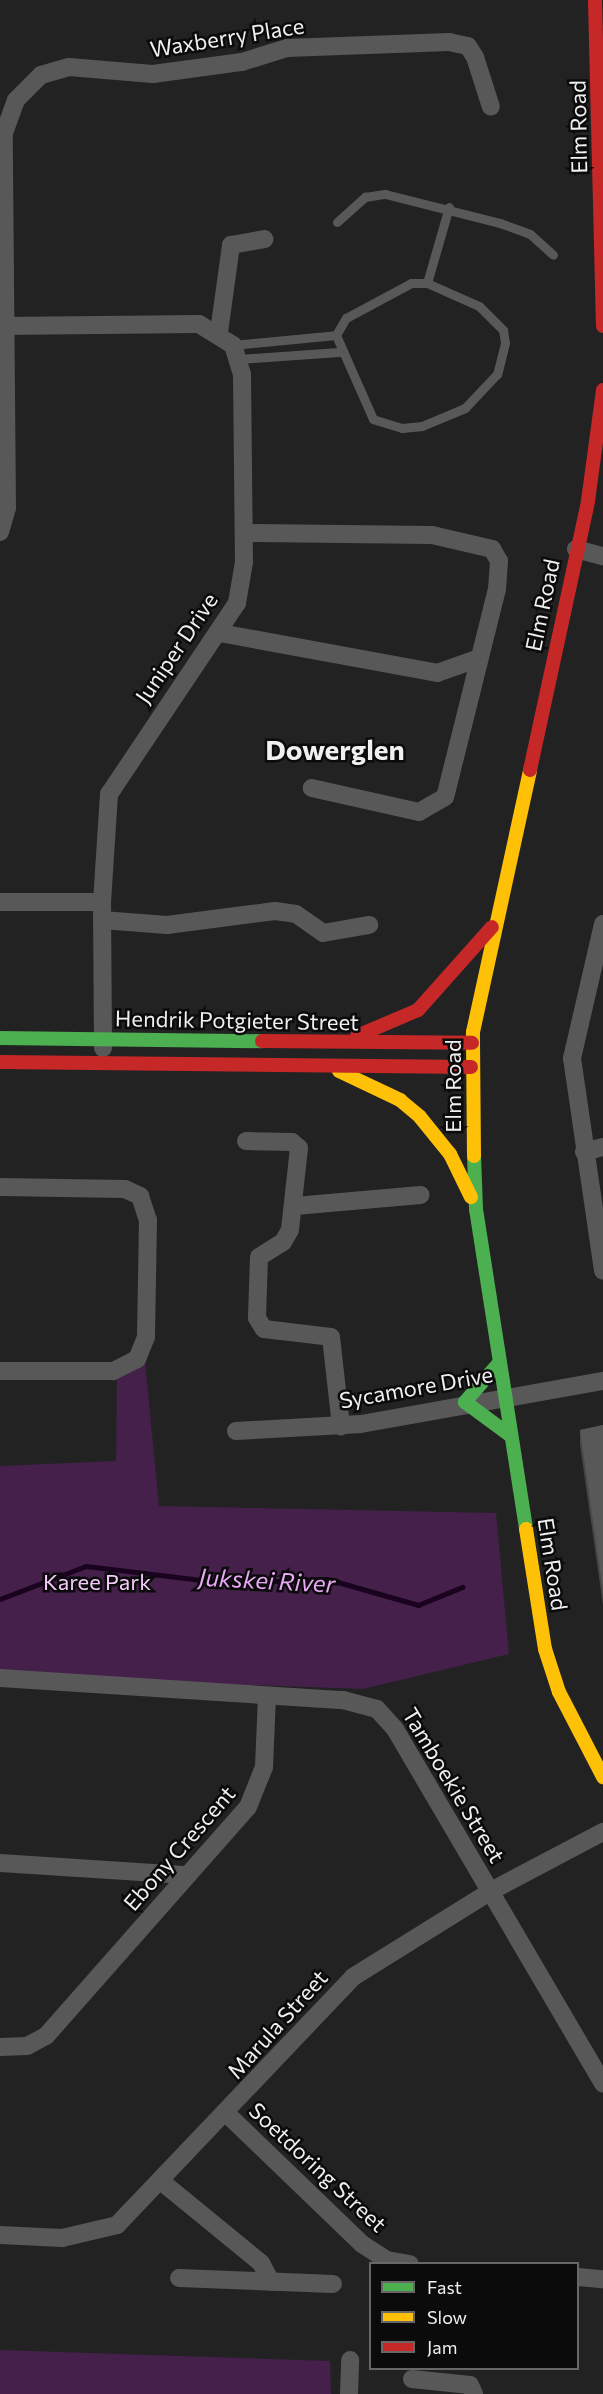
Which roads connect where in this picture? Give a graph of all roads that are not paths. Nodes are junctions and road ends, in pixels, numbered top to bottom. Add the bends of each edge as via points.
1 (586, 0) edge
2 (595, 0) edge
3 (597, 29) junction
4 (5, 107) edge
5 (491, 107) dead end
6 (449, 207) junction
7 (601, 211) edge
8 (337, 222) dead end
9 (264, 239) dead end
10 (553, 255) dead end
11 (428, 283) junction
12 (3, 326) edge
13 (603, 326) edge
14 (219, 332) junction
15 (336, 335) junction
16 (339, 351) junction
17 (236, 352) junction
18 (603, 390) edge
19 (0, 532) edge
20 (244, 533) junction
21 (576, 549) junction
22 (603, 556) edge
23 (220, 633) junction
24 (477, 659) junction
25 (437, 673) junction
26 (465, 704) junction
27 (312, 788) dead end
28 (0, 902) edge
29 (102, 911) junction
30 (603, 924) edge
31 (369, 925) dead end
32 (494, 925) junction
33 (0, 1038) edge
34 (103, 1039) junction
35 (314, 1043) junction
36 (472, 1044) junction
37 (0, 1062) edge
38 (103, 1062) junction
39 (325, 1066) junction
40 (471, 1067) junction
41 (246, 1141) dead end
42 (603, 1147) edge
43 (584, 1152) junction
44 (0, 1187) edge
45 (421, 1195) dead end
46 (296, 1206) junction
47 (476, 1209) junction
48 (603, 1271) edge
49 (499, 1363) junction
50 (0, 1371) edge
51 (603, 1381) edge
52 (504, 1395) junction
53 (465, 1402) junction
54 (341, 1426) junction
55 (236, 1431) dead end
56 (511, 1436) junction
57 (0, 1678) edge
58 (267, 1696) junction
59 (603, 1777) edge
60 (603, 1832) edge
61 (0, 1863) edge
62 (188, 1875) junction
63 (491, 1891) junction
64 (0, 2047) edge
65 (603, 2083) edge
66 (227, 2114) junction
67 (162, 2182) junction
68 (0, 2235) edge
69 (401, 2262) edge
70 (579, 2277) edge
71 (179, 2278) dead end
72 (603, 2279) edge
73 (271, 2282) junction
74 (333, 2284) dead end
75 (350, 2360) dead end
76 (412, 2379) dead end
77 (349, 2394) edge
78 (474, 2394) edge

1 - 3 street
2 - 3 street, Elm Road
3 - 7 street, Elm Road
4 - 5 street, Waxberry Place via 41,75 59,67 153,74 242,62 287,48 449,42 468,46
4 - 12 street, Waxberry Place
6 - 8 lane via 385,194 365,197
6 - 10 lane via 530,234
6 - 11 lane
7 - 13 street, Elm Road
9 - 14 street via 231,245
11 - 15 lane via 386,291 346,318
11 - 16 lane via 479,306 503,330 496,374 456,414 422,426 382,425 373,419 354,371
12 - 14 street via 199,324
12 - 19 street, Waxberry Place via 7,508
14 - 17 street
15 - 16 lane
15 - 17 lane
16 - 17 lane
17 - 20 street, Juniper Drive
18 - 21 street, Elm Road via 595,464
20 - 23 street, Juniper Drive via 240,592
20 - 24 street via 432,535 492,549 500,573
21 - 22 street
21 - 32 street, Elm Road
23 - 25 street
23 - 29 street, Juniper Drive via 117,776 106,814
24 - 25 street
24 - 26 street
25 - 26 street via 455,686
26 - 27 street via 439,804 419,812 401,810
28 - 29 street
29 - 31 street via 168,925 275,911 296,914 322,933
29 - 34 street, Juniper Drive
30 - 43 street via 572,1058
32 - 35 street via 418,1010 376,1031
32 - 36 street, Elm Road
33 - 34 street, Hendrik Potgieter Street
34 - 35 street, Hendrik Potgieter Street
34 - 38 street, Juniper Drive
35 - 36 street, Hendrik Potgieter Street
36 - 40 street, Elm Road
37 - 38 street, Hendrik Potgieter Street
38 - 39 street, Hendrik Potgieter Street
39 - 40 street, Hendrik Potgieter Street
39 - 47 street via 389,1094 420,1117 450,1154
40 - 47 street, Elm Road
41 - 46 street via 295,1143
42 - 43 street
43 - 48 street
44 - 50 street via 125,1189 140,1196 148,1220 143,1350 130,1366 113,1371
45 - 46 street
46 - 54 street via 287,1237 259,1257 258,1324 274,1332 331,1336
47 - 49 street, Elm Road
49 - 52 street, Elm Road
49 - 53 street
51 - 52 street, Sycamore Drive
52 - 53 street, Sycamore Drive
52 - 56 street, Elm Road
53 - 54 street, Sycamore Drive
53 - 56 street
54 - 55 street, Sycamore Drive
56 - 59 street, Elm Road via 545,1649 559,1692
57 - 58 street
58 - 62 street, Ebony Crescent via 264,1767 257,1793
58 - 63 street, Tamboekie Street via 367,1703 383,1713
60 - 63 street, Marula Street
61 - 62 street
62 - 64 street, Ebony Crescent via 46,2036 27,2046
63 - 65 street
63 - 66 street, Marula Street via 348,1982
66 - 67 street, Marula Street
66 - 69 street, Soetdoring Street via 362,2244 387,2259
67 - 68 street, Marula Street via 132,2214 97,2233 62,2238
67 - 73 street via 261,2262
70 - 72 street
71 - 73 street
73 - 74 street
75 - 77 street
76 - 78 street via 470,2385

